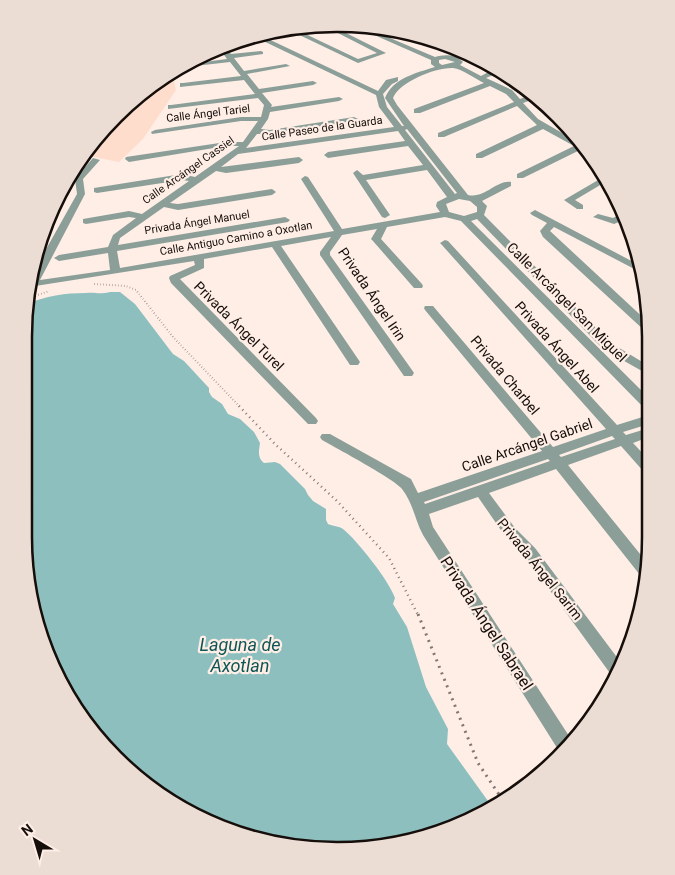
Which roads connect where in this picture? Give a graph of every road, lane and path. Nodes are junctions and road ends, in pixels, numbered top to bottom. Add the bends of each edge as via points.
1 (341, 32) edge
2 (300, 35) edge
3 (377, 35) edge
4 (318, 36) dead end
5 (391, 37) edge
6 (307, 39) junction
7 (269, 40) edge
8 (292, 45) dead end
9 (283, 48) junction
10 (261, 53) dead end
11 (230, 56) edge
12 (210, 61) edge
13 (457, 61) edge
14 (438, 62) junction
15 (286, 66) dead end
16 (491, 74) edge
17 (245, 75) junction
18 (485, 76) junction
19 (313, 83) dead end
20 (492, 83) junction
21 (183, 85) dead end
22 (508, 85) edge
23 (259, 93) junction
24 (379, 94) junction
25 (526, 98) edge
26 (338, 99) dead end
27 (517, 103) junction
28 (171, 107) dead end
29 (417, 111) dead end
30 (266, 114) junction
31 (354, 119) dead end
32 (542, 126) junction
33 (409, 127) junction
34 (398, 128) junction
35 (255, 131) junction
36 (155, 132) dead end
37 (441, 135) dead end
38 (572, 142) edge
39 (409, 143) junction
40 (245, 144) junction
41 (578, 150) edge
42 (238, 152) junction
43 (328, 156) dead end
44 (479, 156) dead end
45 (130, 159) dead end
46 (96, 160) dead end
47 (299, 160) dead end
48 (427, 167) junction
49 (215, 168) junction
50 (520, 176) dead end
51 (198, 180) junction
52 (305, 180) dead end
53 (600, 182) edge
54 (508, 184) dead end
55 (71, 188) edge
56 (80, 189) junction
57 (97, 190) dead end
58 (272, 192) dead end
59 (464, 196) junction
60 (452, 197) junction
61 (477, 200) junction
62 (162, 204) junction
63 (580, 207) dead end
64 (535, 213) dead end
65 (446, 214) junction
66 (478, 215) junction
67 (142, 217) junction
68 (598, 217) dead end
69 (384, 219) junction
70 (464, 219) junction
71 (618, 219) edge
72 (285, 220) dead end
73 (86, 221) dead end
74 (553, 223) junction
75 (340, 232) junction
76 (581, 237) junction
77 (445, 243) dead end
78 (275, 244) junction
79 (558, 247) junction
80 (112, 248) junction
81 (199, 257) junction
82 (59, 258) dead end
83 (41, 265) edge
84 (634, 266) edge
85 (115, 272) junction
86 (37, 283) edge
87 (90, 285) dead end
88 (418, 286) dead end
89 (52, 291) dead end
90 (35, 296) edge
91 (428, 308) dead end
92 (642, 323) edge
93 (354, 362) dead end
94 (642, 366) edge
95 (642, 370) edge
96 (408, 372) dead end
97 (627, 384) junction
98 (642, 399) edge
99 (312, 420) dead end
100 (642, 423) edge
101 (642, 433) edge
102 (618, 436) junction
103 (326, 437) dead end
104 (554, 458) junction
105 (642, 462) edge
106 (480, 490) junction
107 (419, 505) junction
108 (641, 567) edge
109 (614, 665) edge
110 (563, 743) edge
111 (500, 796) edge

1 - 6 street via 383,53 358,61
2 - 6 street
3 - 14 street
4 - 6 street
5 - 14 street
7 - 9 street
8 - 9 street
9 - 24 street
10 - 11 street
11 - 12 street
11 - 17 street
13 - 14 street
13 - 18 street
13 - 20 street
14 - 24 street via 389,82
14 - 33 street via 392,90 389,98
15 - 17 street
16 - 18 street
17 - 21 street
17 - 23 street
18 - 22 street
19 - 23 street
20 - 27 street via 509,92
20 - 29 street
23 - 28 street
23 - 30 street via 268,104
24 - 34 street via 382,107
25 - 27 street
26 - 30 street, Calle Ángel Tariel
27 - 32 street
27 - 37 street
30 - 35 street, Calle Arcángel Cassiel
30 - 36 street, Calle Ángel Tariel
31 - 35 street via 270,132
32 - 38 street
32 - 44 street
33 - 34 street, Calle Paseo de la Guarda
33 - 59 street
34 - 39 street
34 - 42 street, Calle Paseo de la Guarda
35 - 40 street, Calle Arcángel Cassiel
39 - 43 street
39 - 48 street
40 - 42 street, Calle Arcángel Cassiel
40 - 45 street
41 - 50 street
42 - 49 street, Calle Arcángel Cassiel
46 - 56 street via 79,179
47 - 49 street via 226,170
48 - 60 street
48 - 69 street via 359,175
49 - 51 street, Calle Arcángel Cassiel
51 - 57 street via 182,177
51 - 62 street, Calle Arcángel Cassiel
52 - 75 street
53 - 63 street via 569,200
54 - 61 street
55 - 56 street
56 - 83 street via 81,194
58 - 62 street via 178,207
59 - 60 street
59 - 61 street
60 - 65 street via 442,202
61 - 66 street via 482,206
62 - 67 street, Calle Arcángel Cassiel
64 - 74 street
65 - 69 street, Calle Antiguo Camino a Oxotlan
65 - 70 street
66 - 70 street
66 - 94 street, Calle Arcángel San Miguel via 607,346
67 - 73 street via 128,214
67 - 80 street, Calle Arcángel Cassiel via 116,237
68 - 71 street
69 - 75 street, Calle Antiguo Camino a Oxotlan
69 - 88 street via 376,239
70 - 97 street, Calle Arcángel San Miguel
72 - 80 street, Privada Ángel Manuel
74 - 76 street
74 - 79 street via 545,231
75 - 78 street, Calle Antiguo Camino a Oxotlan
75 - 96 street, Privada Ángel Irin via 325,255
76 - 79 street
76 - 84 street
77 - 102 street, Privada Ángel Abel
78 - 81 street, Calle Antiguo Camino a Oxotlan
78 - 93 street
79 - 92 street
80 - 82 street, Privada Ángel Manuel
80 - 85 street
81 - 85 street, Calle Antiguo Camino a Oxotlan
81 - 99 street, Privada Ángel Turel via 200,266 179,275 174,281
85 - 86 street, Calle Antiguo Camino a Oxotlan
87 - 111 path via 126,286 136,290 173,338 275,444 337,501 389,558 421,621 478,762
89 - 90 path
91 - 104 street, Privada Charbel
95 - 97 street via 630,372 626,377
97 - 98 street, Calle Arcángel San Miguel
100 - 102 street, Calle Arcángel Gabriel
101 - 102 street, Calle Arcángel Gabriel
102 - 104 street, Calle Arcángel Gabriel
102 - 105 street, Privada Ángel Abel
103 - 107 street, Privada Ángel Sabrael via 402,480
104 - 106 street, Calle Arcángel Gabriel
104 - 107 street, Calle Arcángel Gabriel
104 - 108 street, Privada Charbel
106 - 107 street, Calle Arcángel Gabriel
106 - 109 street, Privada Ángel Sarim
107 - 110 street, Privada Ángel Sabrael via 428,531

